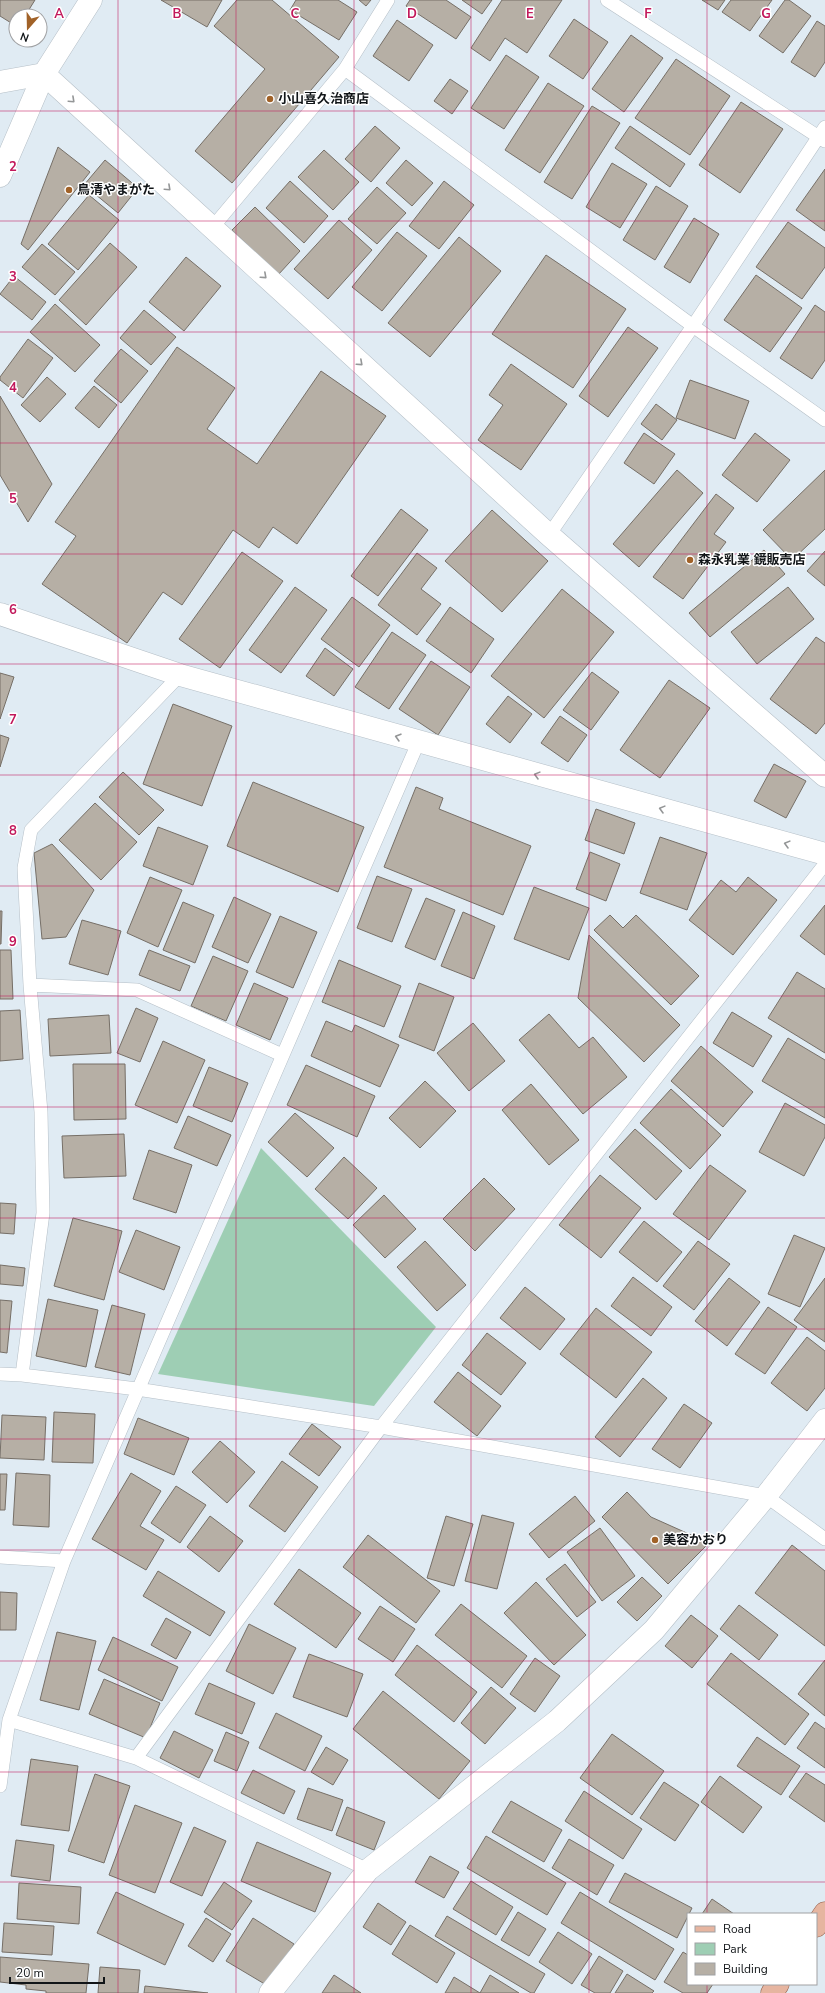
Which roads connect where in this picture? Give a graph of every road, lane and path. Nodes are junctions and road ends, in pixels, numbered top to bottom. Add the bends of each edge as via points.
1 (91, 0) edge
2 (388, 0) edge
3 (607, 0) edge
4 (345, 69) junction
5 (44, 74) junction
6 (0, 82) edge
7 (823, 135) edge
8 (0, 176) edge
9 (212, 228) junction
10 (694, 326) junction
11 (825, 420) edge
12 (549, 535) junction
13 (0, 614) edge
14 (180, 675) junction
15 (418, 743) junction
16 (823, 768) edge
17 (825, 854) edge
18 (825, 864) edge
19 (30, 985) junction
20 (282, 1055) junction
21 (0, 1374) edge
22 (22, 1376) junction
23 (137, 1389) junction
24 (825, 1420) edge
25 (381, 1427) junction
26 (766, 1496) junction
27 (825, 1539) edge
28 (0, 1557) edge
29 (64, 1561) junction
30 (9, 1720) junction
31 (136, 1758) junction
32 (0, 1786) edge
33 (368, 1870) junction
34 (825, 1913) edge
35 (817, 1925) edge
36 (270, 1993) edge

1 - 5 street
2 - 4 lane
3 - 7 lane
4 - 9 lane
4 - 10 lane
5 - 6 street
5 - 8 street
5 -> 9 street
7 - 10 lane
9 -> 12 street
10 - 11 lane
10 - 12 lane
12 - 16 street
13 - 14 street
15 -> 14 street
14 - 19 lane via 32,830 24,868
17 -> 15 street
15 - 20 lane
18 - 25 lane
19 - 20 lane via 137,990
19 - 22 lane via 41,1112 43,1214
20 - 23 lane
21 - 22 lane
22 - 23 lane
23 - 25 lane
23 - 29 lane
24 - 26 street
25 - 26 lane
25 - 31 lane
26 - 27 lane
26 - 33 street via 654,1630 563,1715
28 - 29 lane
29 - 30 lane
30 - 31 lane
30 - 32 lane
31 - 33 lane
33 - 36 street
34 - 35 main road

